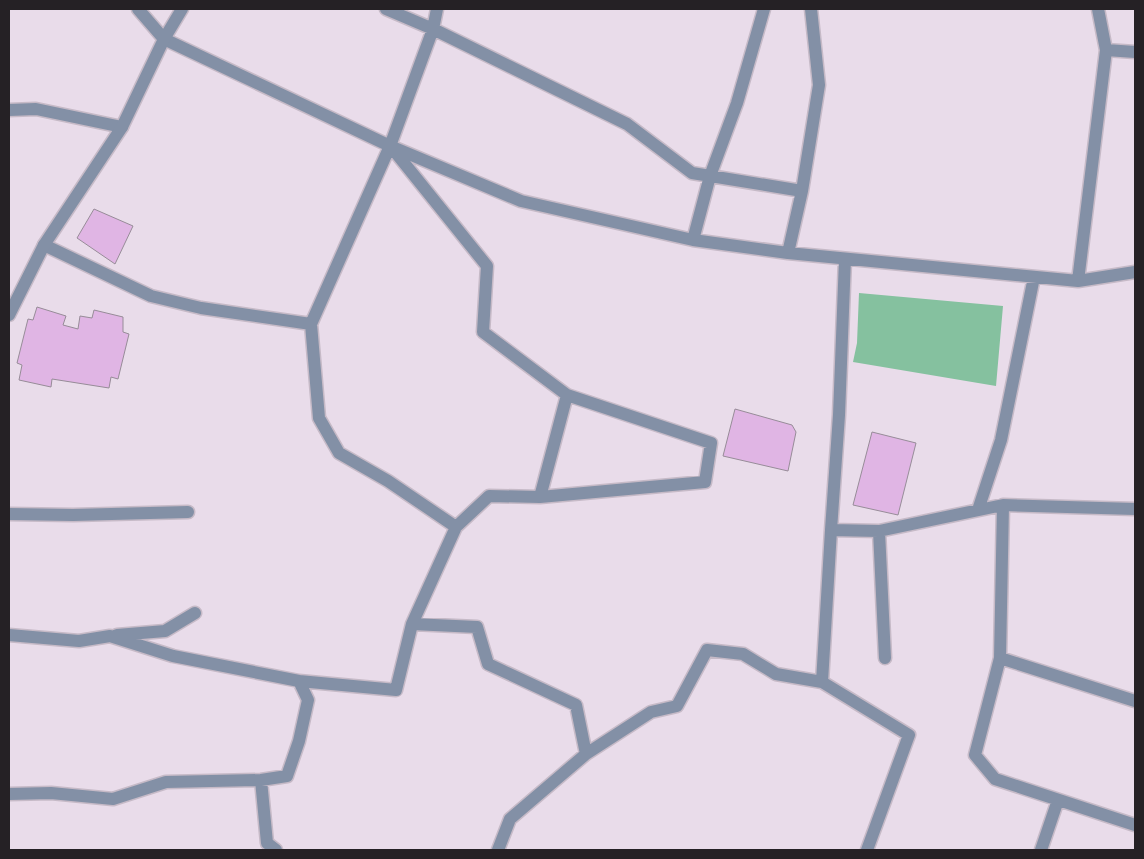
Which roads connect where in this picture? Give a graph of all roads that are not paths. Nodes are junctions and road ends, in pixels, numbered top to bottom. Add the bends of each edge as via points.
1 (138, 9) edge
2 (182, 9) edge
3 (386, 9) edge
4 (438, 9) edge
5 (764, 9) edge
6 (811, 9) edge
7 (1098, 9) edge
8 (433, 29) junction
9 (164, 39) junction
10 (1106, 50) junction
11 (1135, 52) edge
12 (9, 110) edge
13 (122, 127) junction
14 (390, 146) junction
15 (710, 176) junction
16 (802, 191) junction
17 (693, 240) junction
18 (44, 244) junction
19 (788, 253) junction
20 (845, 259) junction
21 (1135, 272) edge
22 (1034, 277) junction
23 (1078, 282) junction
24 (9, 315) edge
25 (311, 324) junction
26 (567, 395) junction
27 (540, 497) junction
28 (1003, 505) junction
29 (1135, 509) edge
30 (978, 510) junction
31 (188, 512) dead end
32 (9, 514) edge
33 (456, 527) junction
34 (831, 530) junction
35 (878, 531) junction
36 (195, 613) dead end
37 (412, 624) junction
38 (9, 635) edge
39 (110, 636) junction
40 (885, 658) dead end
41 (1000, 658) junction
42 (299, 681) junction
43 (822, 682) junction
44 (1135, 701) edge
45 (586, 754) junction
46 (261, 780) junction
47 (9, 794) edge
48 (1058, 800) junction
49 (1135, 825) edge
50 (276, 850) edge
51 (498, 850) edge
52 (867, 850) edge
53 (1041, 850) edge

1 - 9 street
2 - 9 street
3 - 8 street
4 - 8 street
5 - 15 street via 737,103
6 - 16 street via 819,85
7 - 10 street
8 - 14 street
8 - 15 street via 627,124 692,173
9 - 13 street
9 - 14 street
10 - 11 street
10 - 23 street
12 - 13 street via 36,109
13 - 18 street
14 - 17 street via 521,201
14 - 25 street
14 - 26 street via 488,266 483,332
15 - 16 street
15 - 17 street
16 - 19 street
17 - 19 street
18 - 24 street
18 - 25 street via 151,296 201,308
19 - 20 street
20 - 22 street
20 - 34 street
21 - 23 street
22 - 23 street
22 - 30 street via 1000,440
25 - 33 street via 319,418 339,453 388,480
26 - 27 street
26 - 27 street via 711,443 705,482
27 - 33 street via 489,496
28 - 29 street
28 - 30 street
28 - 41 street
30 - 35 street
31 - 32 street
33 - 37 street
34 - 35 street
34 - 43 street
35 - 40 street
36 - 39 street via 165,631
37 - 42 street via 396,690
37 - 45 street via 476,627 488,664 576,705
38 - 39 street via 79,641
39 - 42 street via 173,656
41 - 44 street
41 - 48 street via 975,755 995,779
42 - 46 street via 308,700 287,776
43 - 45 street via 776,674 743,654 707,650 677,706 651,712
43 - 52 street via 909,735
45 - 51 street via 510,819
46 - 47 street via 166,782 113,798 52,793
46 - 50 street via 267,843
48 - 49 street
48 - 53 street

